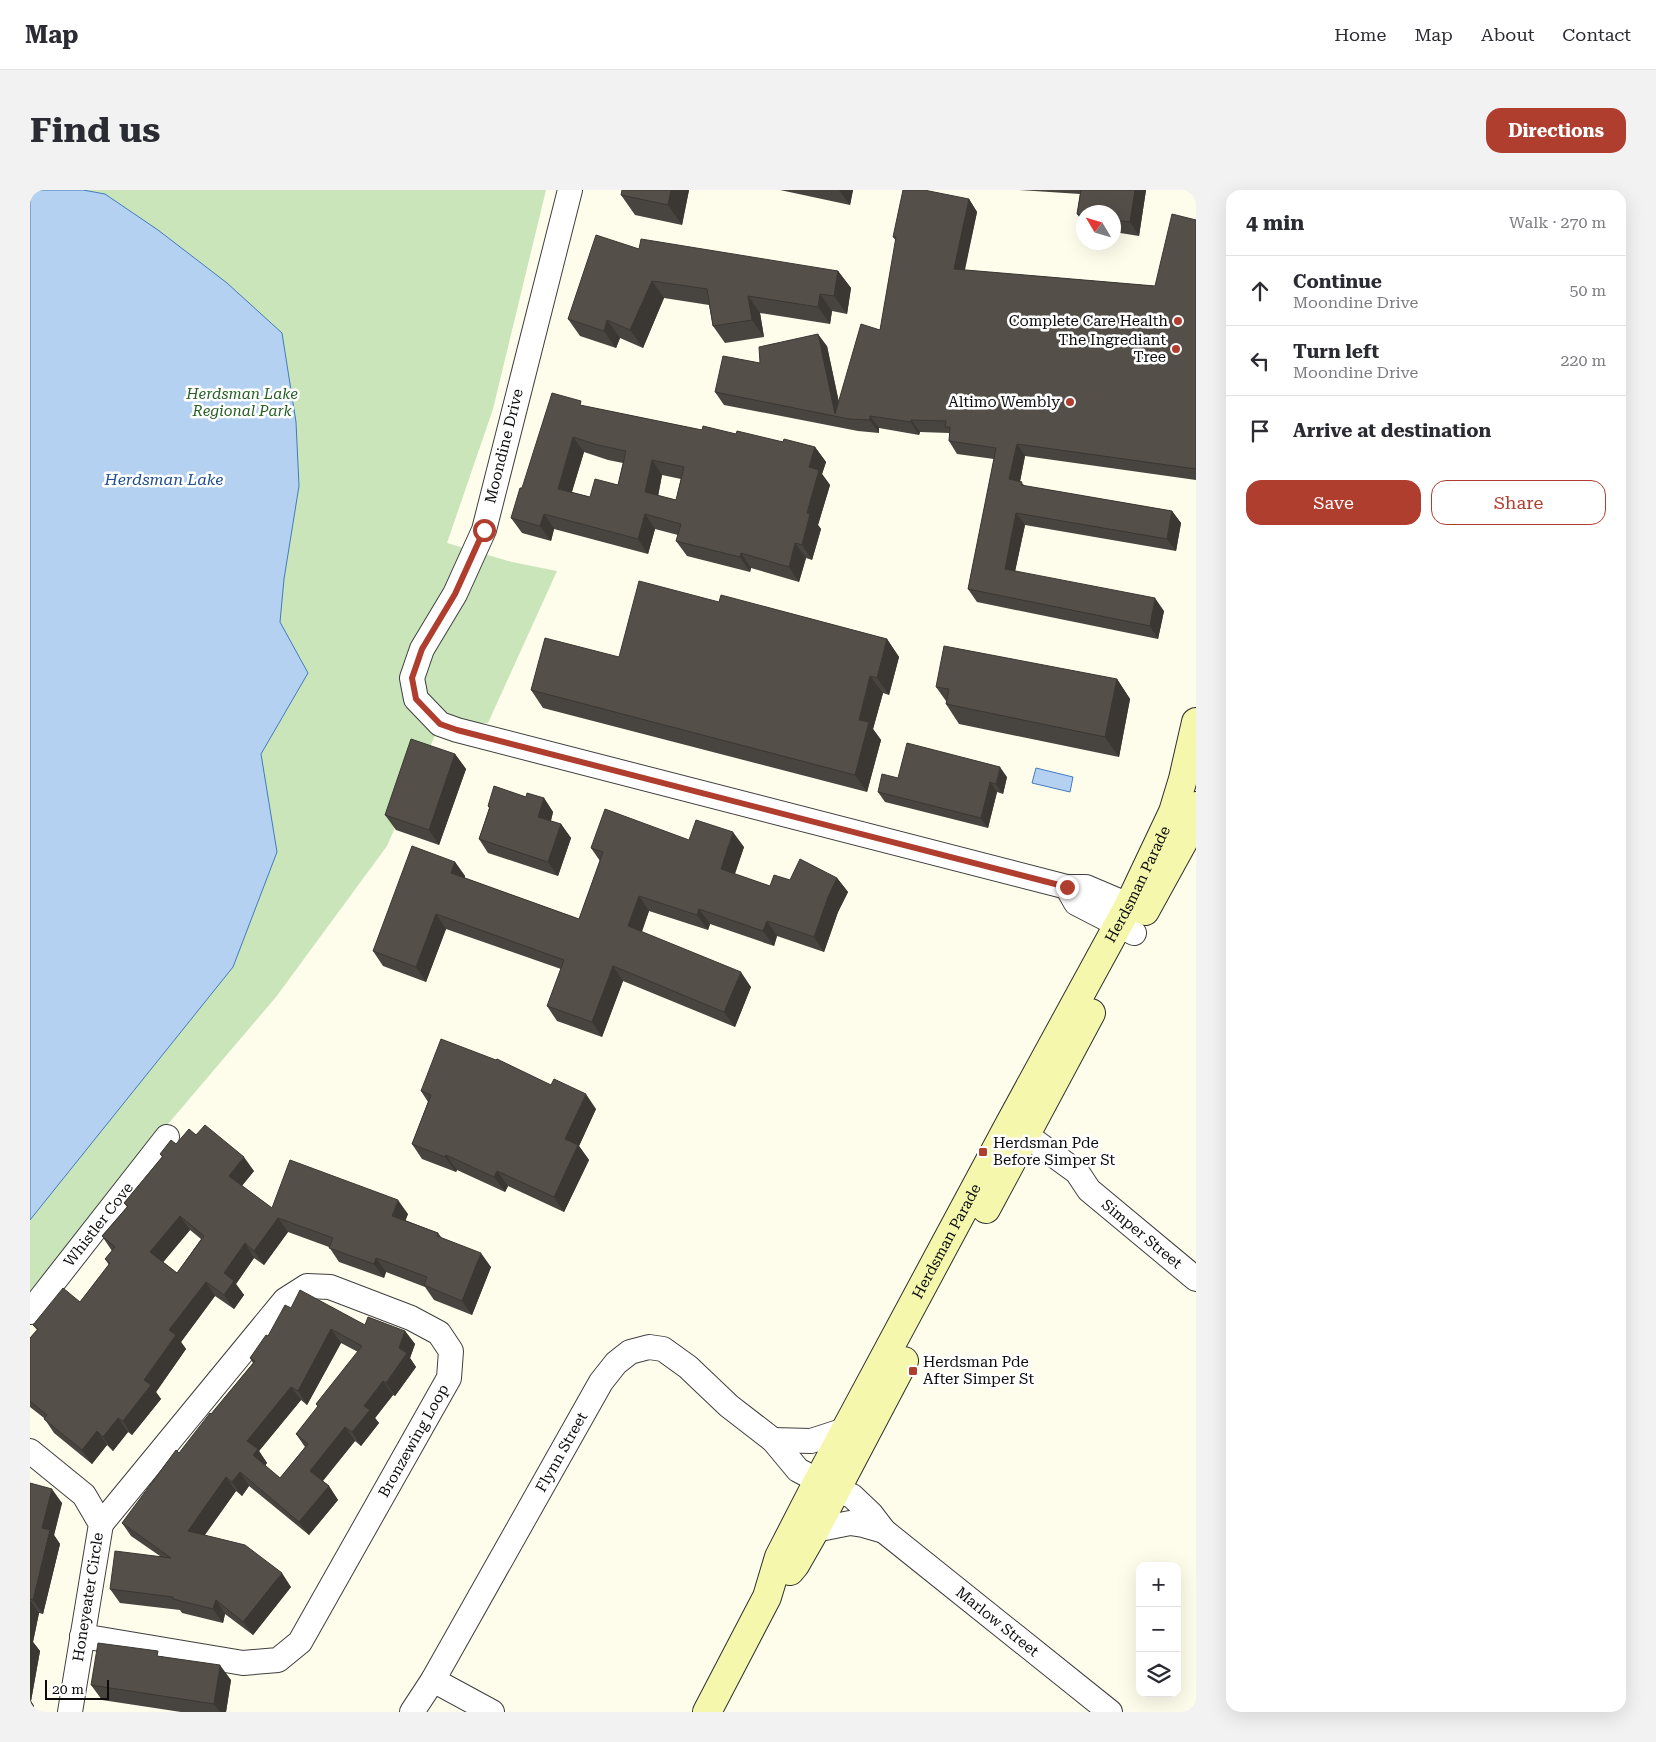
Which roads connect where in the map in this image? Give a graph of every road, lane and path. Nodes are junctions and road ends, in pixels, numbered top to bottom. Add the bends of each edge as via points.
1 (570, 190) edge
2 (1196, 722) edge
3 (1191, 798) edge
4 (1132, 919) junction
5 (1015, 1135) junction
6 (167, 1137) dead end
7 (1196, 1279) edge
8 (30, 1312) edge
9 (845, 1430) junction
10 (773, 1440) junction
11 (30, 1451) edge
12 (827, 1485) junction
13 (101, 1524) junction
14 (815, 1530) junction
15 (884, 1531) junction
16 (767, 1597) junction
17 (82, 1636) junction
18 (433, 1680) junction
19 (70, 1712) edge
20 (412, 1712) edge
21 (492, 1712) edge
22 (707, 1712) edge
23 (1110, 1712) edge

1 - 4 street, Moondine Drive via 484,530 455,594 422,649 412,678 416,699 440,724 457,730 1067,887 1076,903
2 - 3 main road, Herdsman Parade
3 - 4 main road, Herdsman Parade via 1183,842
4 - 5 main road, Herdsman Parade
5 - 7 street, Simper Street via 1077,1172 1089,1190
5 - 9 main road, Herdsman Parade
5 - 12 main road, Herdsman Parade via 926,1318
6 - 8 street, Whistler Cove
9 - 10 street via 811,1441
9 - 12 main road, Herdsman Parade
10 - 12 street, Flynn Street via 798,1470
10 - 18 street, Flynn Street via 663,1349 649,1347 630,1352 601,1382
11 - 13 street, Honeyeater Circle via 84,1495
12 - 14 main road, Herdsman Parade
12 - 15 street, Marlow Street via 852,1496
12 - 16 main road, Herdsman Parade via 779,1557
13 - 17 street, Honeyeater Circle
13 - 17 street, Bronzewing Loop via 285,1300 307,1286 330,1287 411,1318 439,1333 451,1351 445,1387 300,1642 278,1660 243,1663
14 - 15 street, Marlow Street via 850,1523
14 - 16 main road, Herdsman Parade via 795,1565
15 - 23 street, Marlow Street
16 - 22 main road, Herdsman Parade
17 - 19 street, Honeyeater Circle
18 - 20 street, Flynn Street
18 - 21 street

